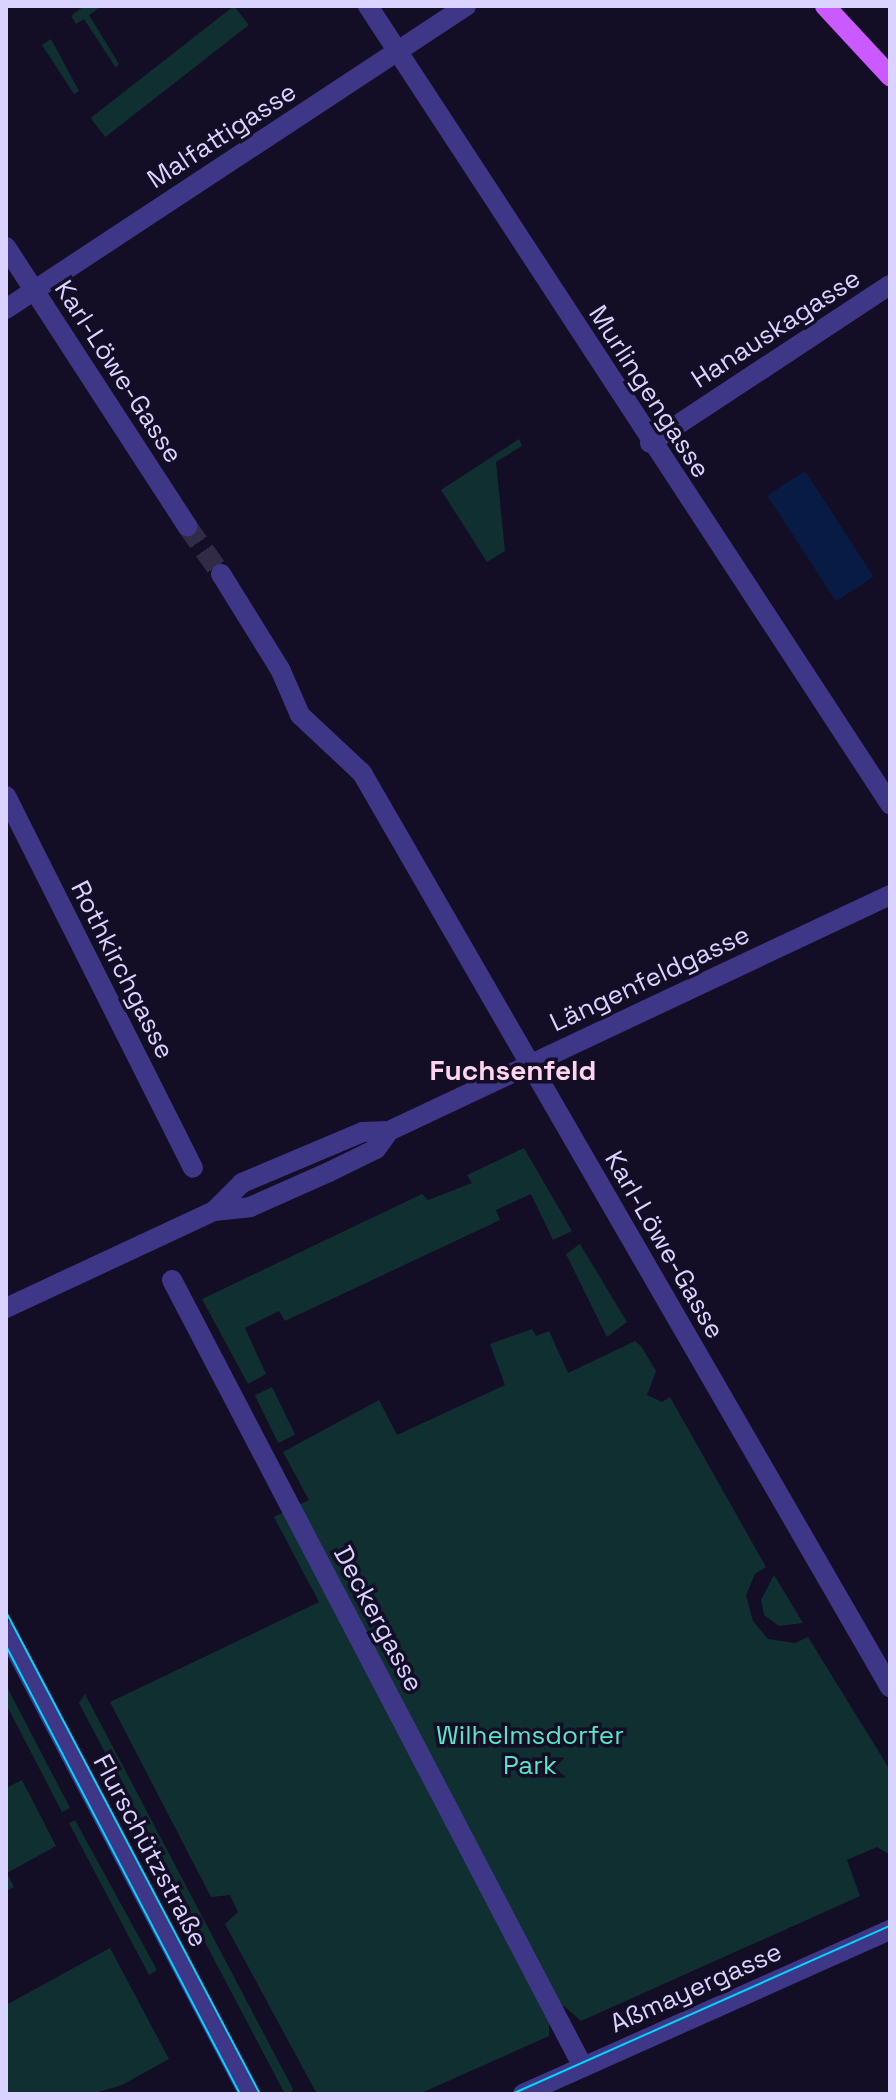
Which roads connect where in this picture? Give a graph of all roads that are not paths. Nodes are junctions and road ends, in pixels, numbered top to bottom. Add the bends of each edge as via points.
1 (368, 6) edge
2 (466, 6) edge
3 (825, 6) edge
4 (398, 52) junction
5 (890, 76) edge
6 (6, 247) edge
7 (890, 285) edge
8 (34, 290) junction
9 (6, 309) edge
10 (650, 443) junction
11 (187, 526) tunnel mouth
12 (221, 574) tunnel mouth
13 (6, 796) edge
14 (890, 804) edge
15 (890, 895) edge
16 (529, 1065) junction
17 (193, 1168) dead end
18 (172, 1280) dead end
19 (6, 1308) edge
20 (6, 1631) edge
21 (890, 1687) edge
22 (890, 1930) edge
23 (583, 2067) junction
24 (533, 2092) edge
25 (249, 2094) edge

1 - 4 street, Murlingengasse
2 - 4 street, Malfattigasse
3 - 5 main road
4 - 8 street, Malfattigasse
4 - 10 street, Murlingengasse
6 - 8 street, Karl-Löwe-Gasse
7 - 10 street, Hanauskagasse
8 - 9 street, Malfattigasse
8 - 11 street, Karl-Löwe-Gasse
10 - 14 street, Murlingengasse
12 - 16 street, Karl-Löwe-Gasse via 280,669 300,715 362,773
13 - 17 street, Rothkirchgasse
15 - 16 street, Längenfeldgasse
16 - 19 street, Längenfeldgasse via 389,1131 363,1132 242,1183 214,1211
16 - 21 street, Karl-Löwe-Gasse
18 - 23 street, Deckergasse
20 - 25 street, Flurschützstraße
22 - 23 street, Aßmayergasse
23 - 24 street, Aßmayergasse

